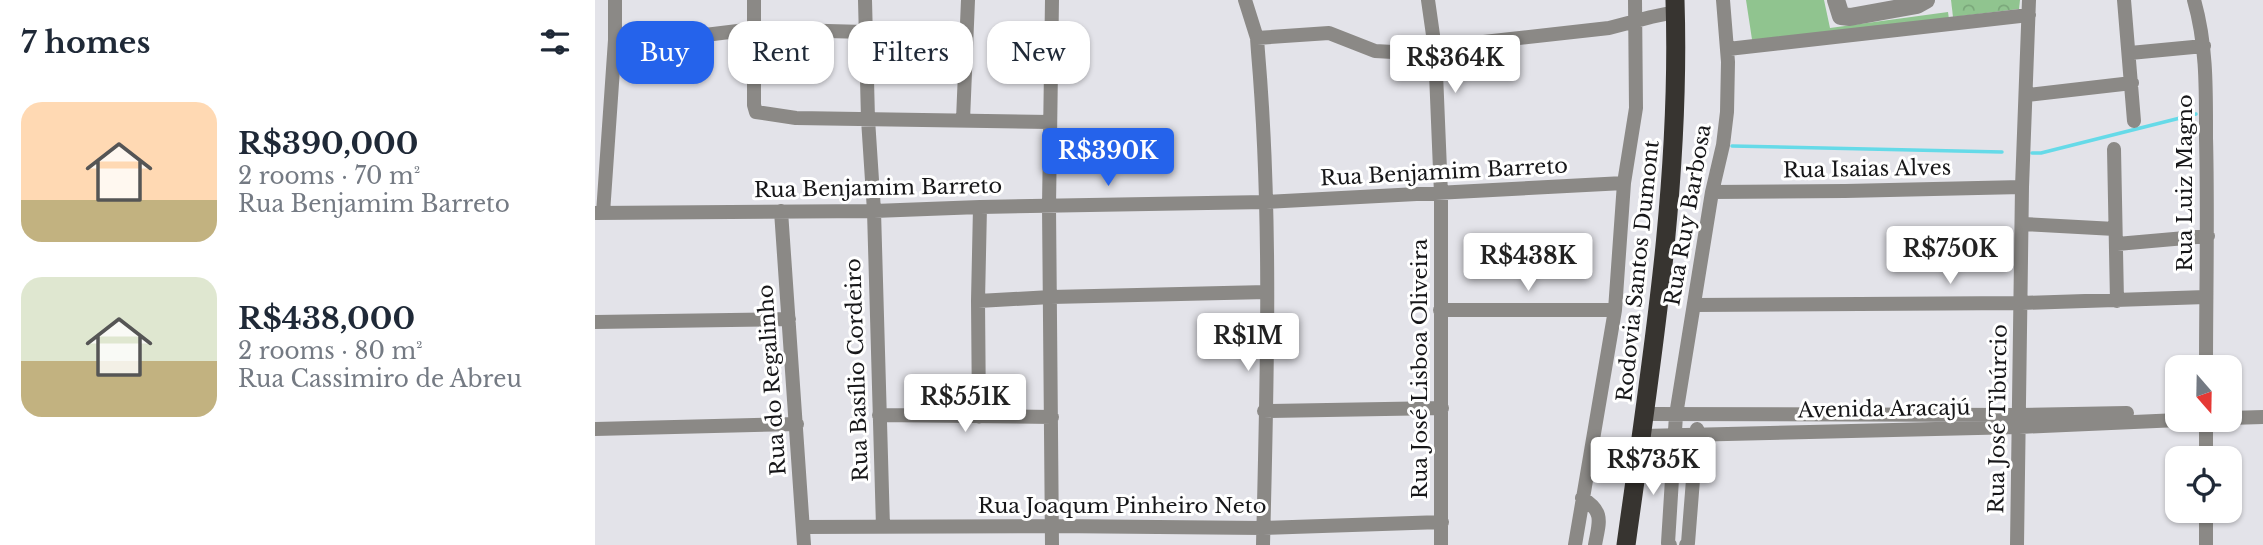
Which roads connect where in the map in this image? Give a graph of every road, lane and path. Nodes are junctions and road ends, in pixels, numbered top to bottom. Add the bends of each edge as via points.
1 (615, 0) edge
2 (754, 0) edge
3 (865, 0) edge
4 (968, 0) edge
5 (1052, 0) edge
6 (1245, 0) edge
7 (1429, 0) edge
8 (1635, 0) edge
9 (1723, 0) edge
10 (1836, 0) edge
11 (1926, 0) edge
12 (2029, 0) edge
13 (2124, 0) edge
14 (2194, 0) edge
15 (1675, 6) edge
16 (2029, 15) junction
17 (754, 21) edge
18 (865, 21) edge
19 (967, 21) edge
20 (1636, 21) junction
21 (728, 32) edge
22 (1257, 38) junction
23 (615, 40) junction
24 (2204, 46) junction
25 (1435, 49) junction
26 (1728, 49) junction
27 (2130, 53) junction
28 (2132, 83) junction
29 (754, 84) edge
30 (867, 84) edge
31 (964, 84) edge
32 (2027, 95) junction
33 (868, 119) junction
34 (963, 120) junction
35 (2134, 121) dead end
36 (1050, 122) junction
37 (2113, 149) dead end
38 (1624, 183) junction
39 (2022, 187) junction
40 (1712, 192) junction
41 (1441, 194) junction
42 (1266, 202) junction
43 (1049, 206) junction
44 (980, 207) junction
45 (781, 211) junction
46 (874, 211) junction
47 (599, 213) edge
48 (2022, 224) junction
49 (2115, 229) junction
50 (2208, 236) junction
51 (2117, 244) junction
52 (1267, 292) junction
53 (1051, 296) junction
54 (2206, 297) junction
55 (978, 300) junction
56 (2117, 301) junction
57 (2022, 303) junction
58 (1694, 305) junction
59 (1440, 310) junction
60 (1615, 310) junction
61 (789, 319) junction
62 (595, 322) edge
63 (2206, 355) edge
64 (1442, 408) junction
65 (2263, 410) edge
66 (1264, 411) junction
67 (2242, 411) edge
68 (2165, 413) edge
69 (1646, 414) junction
70 (879, 415) junction
71 (1676, 415) junction
72 (1698, 415) junction
73 (1052, 416) junction
74 (979, 417) junction
75 (2263, 417) edge
76 (2242, 418) edge
77 (2165, 420) edge
78 (2019, 421) junction
79 (797, 424) junction
80 (595, 429) edge
81 (1674, 435) junction
82 (1697, 435) junction
83 (1643, 436) junction
84 (1583, 498) junction
85 (1442, 522) junction
86 (2206, 523) edge
87 (1053, 526) junction
88 (803, 527) junction
89 (883, 527) junction
90 (1263, 528) junction
91 (804, 545) edge
92 (1052, 545) edge
93 (1263, 545) edge
94 (1441, 545) edge
95 (1575, 545) edge
96 (1595, 545) edge
97 (1626, 545) edge
98 (1670, 545) edge
99 (1686, 545) edge
100 (2017, 545) edge
101 (2206, 545) edge

1 - 23 street
2 - 17 street
3 - 18 street, Rua Basílio Cordeiro
4 - 19 street
5 - 36 street
6 - 22 street
7 - 25 street, Rua José Lisboa Oliveira
8 - 20 street
9 - 26 street, Rua Ruy Barbosa
10 - 11 street via 1841,16 1850,17
12 - 16 street, Rua José Tibúrcio
13 - 27 street
14 - 24 street, Rua Luiz Magno
15 - 20 street
15 - 69 highway, Rodovia Santos Dumont via 1672,179
16 - 26 street
16 - 32 street, Rua José Tibúrcio
20 - 25 street
20 - 38 street via 1636,108
21 - 23 street
22 - 25 street via 1324,32 1375,51
22 - 42 street
23 - 47 street
24 - 27 street
24 - 50 street, Rua Luiz Magno
25 - 41 street, Rua José Lisboa Oliveira
26 - 40 street, Rua Ruy Barbosa via 1727,112
27 - 28 street
28 - 32 street
28 - 35 street
29 - 33 street via 756,113
30 - 33 street, Rua Basílio Cordeiro
31 - 34 street
32 - 39 street, Rua José Tibúrcio
33 - 34 street
33 - 46 street, Rua Basílio Cordeiro
34 - 36 street
36 - 43 street
37 - 49 street
38 - 41 street, Rua Benjamim Barreto
38 - 60 street
39 - 40 street, Rua Isaias Alves
39 - 48 street, Rua José Tibúrcio
40 - 58 street, Rua Ruy Barbosa
41 - 42 street, Rua Benjamim Barreto
41 - 59 street, Rua José Lisboa Oliveira
42 - 43 street, Rua Benjamim Barreto
42 - 52 street
43 - 44 street, Rua Benjamim Barreto
43 - 53 street
44 - 46 street, Rua Benjamim Barreto
44 - 55 street
45 - 46 street, Rua Benjamim Barreto
45 - 47 street, Rua Benjamim Barreto
45 - 61 street, Rua do Regalinho
46 - 70 street, Rua Basílio Cordeiro
48 - 49 street
48 - 57 street, Rua José Tibúrcio
49 - 51 street
50 - 51 street
50 - 54 street, Rua Luiz Magno
51 - 56 street
52 - 53 street
52 - 66 street
53 - 55 street
53 - 73 street
54 - 56 street
54 - 63 street, Rua Luiz Magno
55 - 74 street
56 - 57 street
57 - 58 street
57 - 78 street, Rua José Tibúrcio
58 - 71 street, Rua Ruy Barbosa
59 - 60 street
59 - 64 street, Rua José Lisboa Oliveira
60 - 84 street
61 - 62 street
61 - 79 street, Rua do Regalinho
64 - 66 street
64 - 85 street, Rua José Lisboa Oliveira
65 - 67 street
66 - 90 street
68 - 78 street, Avenida Aracajú
69 - 71 street, Avenida Aracajú
69 - 83 highway, Rodovia Santos Dumont
70 - 74 street
70 - 89 street, Rua Basílio Cordeiro
71 - 72 street, Avenida Aracajú
71 - 81 street, Rua Ruy Barbosa
72 - 78 street, Avenida Aracajú
72 - 82 street
73 - 74 street
73 - 87 street
75 - 76 street
77 - 78 street, Avenida Aracajú
78 - 82 street, Avenida Aracajú
78 - 100 street, Rua José Tibúrcio
79 - 80 street
79 - 88 street, Rua do Regalinho
81 - 82 street, Avenida Aracajú
81 - 83 street, Avenida Aracajú
81 - 98 street, Rua Ruy Barbosa
82 - 99 street
83 - 97 highway, Rodovia Santos Dumont
84 - 95 street
84 - 96 street via 1599,515
85 - 90 street, Rua Joaqum Pinheiro Neto
85 - 94 street, Rua José Lisboa Oliveira
86 - 101 street
87 - 89 street, Rua Joaqum Pinheiro Neto
87 - 90 street, Rua Joaqum Pinheiro Neto
87 - 92 street
88 - 89 street, Rua Joaqum Pinheiro Neto
88 - 91 street, Rua do Regalinho
90 - 93 street

